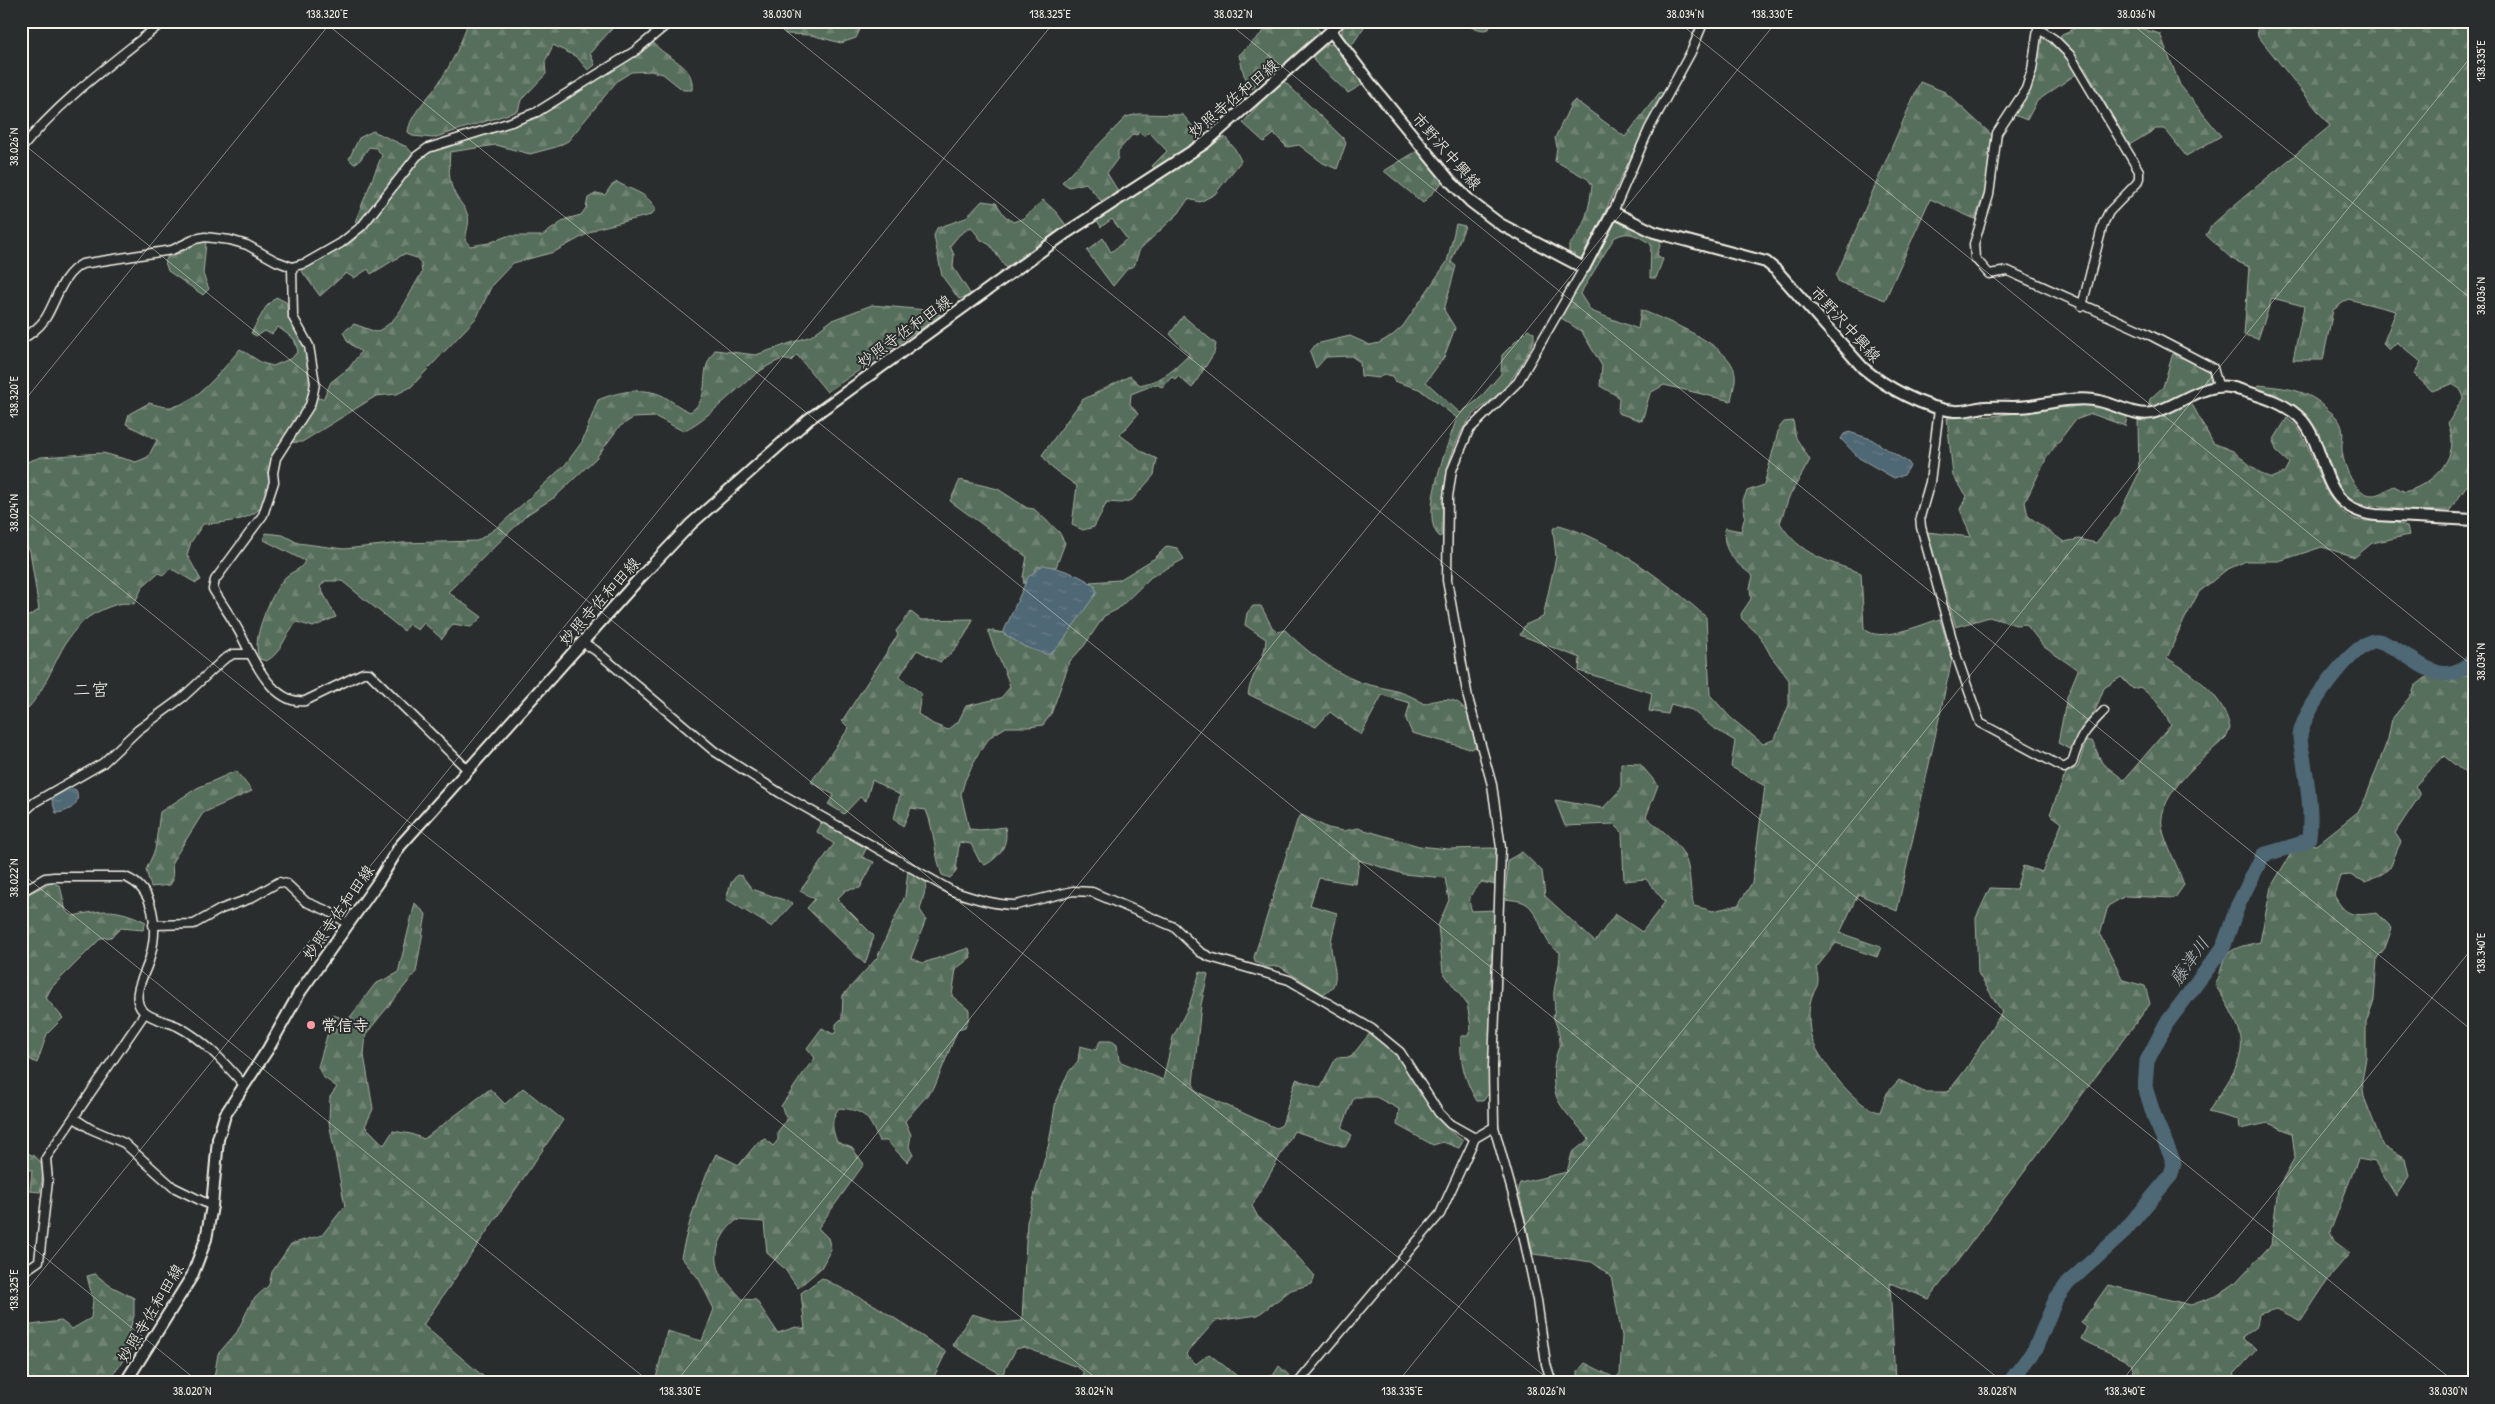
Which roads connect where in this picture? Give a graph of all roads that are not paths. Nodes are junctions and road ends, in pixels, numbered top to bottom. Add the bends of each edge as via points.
1 (164, 21) edge
2 (672, 21) edge
3 (1342, 21) edge
4 (1704, 21) edge
5 (2039, 25) edge
6 (1332, 31) junction
7 (21, 149) edge
8 (1612, 212) junction
9 (292, 267) junction
10 (1584, 268) junction
11 (2082, 306) junction
12 (21, 340) edge
13 (2218, 385) junction
14 (1939, 409) junction
15 (2474, 520) edge
16 (582, 642) junction
17 (249, 654) junction
18 (2104, 711) dead end
19 (468, 770) junction
20 (21, 815) edge
21 (21, 892) edge
22 (348, 924) junction
23 (153, 925) junction
24 (145, 1013) junction
25 (243, 1084) junction
26 (74, 1118) junction
27 (1494, 1127) junction
28 (1475, 1138) junction
29 (212, 1206) junction
30 (26, 1270) dead end
31 (125, 1383) edge
32 (1298, 1383) edge
33 (1552, 1383) edge

1 - 7 street via 84,86
2 - 9 street via 635,51 537,112 428,148 362,226 329,252
3 - 6 street
4 - 8 street via 1691,52 1648,129
5 - 11 street via 2070,55 2139,171 2137,183 2109,212 2103,224
5 - 11 street via 2026,88 1997,133 1989,195 1974,244 1975,258 1989,274 2008,271
6 - 10 main road, 市野沢中興線 via 1373,87 1471,202 1500,224
6 - 16 main road, 妙照寺佐和田線 via 1205,143 1058,239 809,419 690,524
8 - 10 main road
8 - 14 main road, 市野沢中興線 via 1654,232 1766,262 1876,379
9 - 12 street via 247,245 204,237 172,250 82,264 65,279 44,320
9 - 17 street via 293,317 309,346 313,394 310,405 276,458 274,482 262,515 215,580 213,590
10 - 27 street via 1518,382 1469,430 1452,470 1448,497 1447,580 1468,698 1492,785 1501,848 1493,1067
11 - 13 street via 2144,332 2213,368
13 - 14 main road, 市野沢中興線 via 2151,413 2093,399 2022,407
13 - 15 main road via 2272,401 2301,419 2329,484 2353,509 2364,514
14 - 18 street via 1934,459 1920,517 1921,527 1954,648 1980,723 2064,768 2072,763 2084,732
16 - 19 main road, 妙照寺佐和田線
16 - 28 street via 714,751 952,891 976,900 1007,905 1073,891 1092,892 1174,927 1210,958 1289,980 1385,1038 1400,1052 1439,1113 1450,1124
17 - 19 street via 281,695 295,702 369,673
17 - 20 street via 233,654 223,660 103,763 35,802
19 - 22 main road, 妙照寺佐和田線 via 400,846
21 - 23 street via 45,878 125,877 134,880 147,896
22 - 23 street via 328,910 306,902 287,884 279,882 194,924
22 - 25 main road, 妙照寺佐和田線 via 300,992 268,1049
23 - 24 street via 150,957 137,995
24 - 25 street via 193,1036
24 - 26 street
25 - 29 main road, 妙照寺佐和田線 via 225,1115 218,1139
26 - 29 street via 124,1143 173,1187
26 - 30 street via 46,1158 48,1181 39,1262
27 - 28 street
27 - 33 street via 1520,1220
28 - 32 street via 1440,1214
29 - 31 main road, 妙照寺佐和田線 via 206,1239 192,1276

